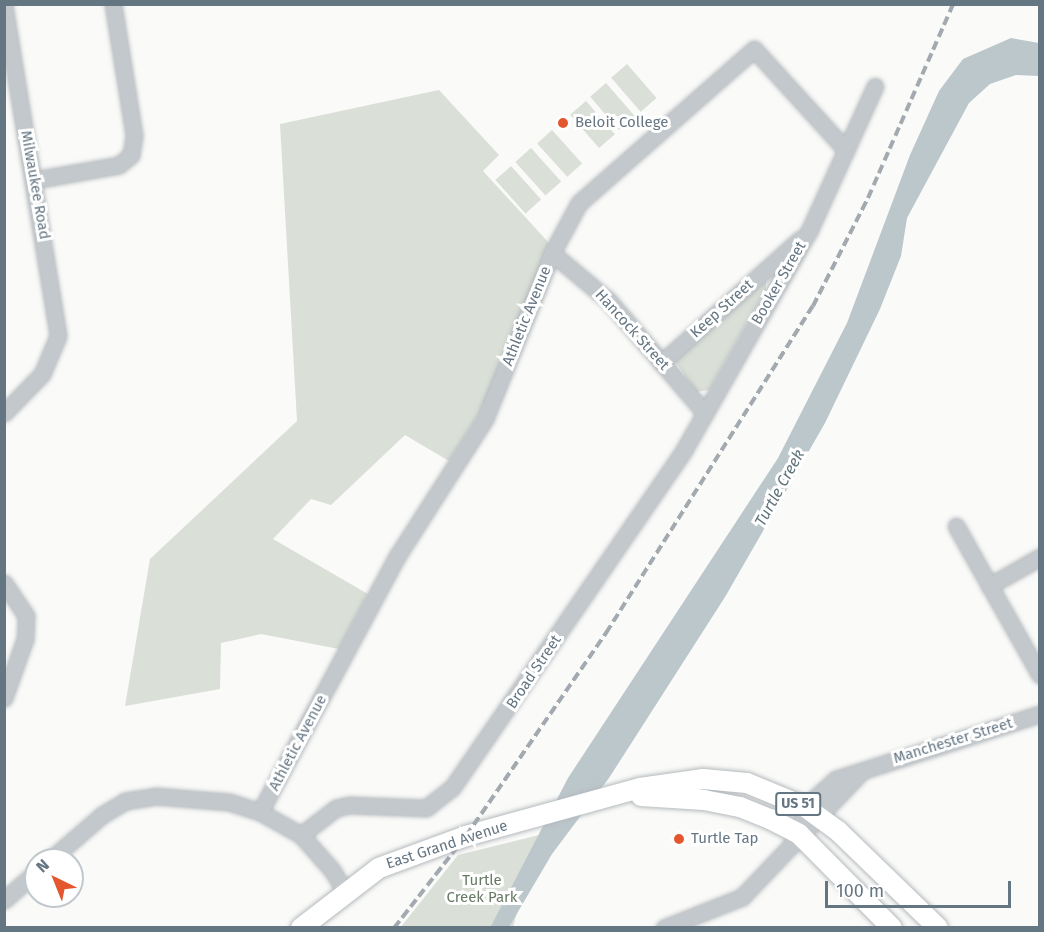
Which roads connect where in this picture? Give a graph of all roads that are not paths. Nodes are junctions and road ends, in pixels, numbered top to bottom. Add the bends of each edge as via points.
1 (113, 4) edge
2 (4, 5) edge
3 (875, 86) dead end
4 (846, 150) junction
5 (34, 180) junction
6 (809, 231) junction
7 (552, 253) junction
8 (661, 363) junction
9 (4, 412) edge
10 (705, 413) junction
11 (956, 526) dead end
12 (1040, 557) edge
13 (4, 583) edge
14 (989, 586) junction
15 (1040, 675) edge
16 (4, 698) edge
17 (1040, 714) edge
18 (617, 796) junction
19 (260, 812) junction
20 (813, 812) junction
21 (799, 834) junction
22 (301, 835) junction
23 (64, 848) edge
24 (24, 880) edge
25 (7, 892) edge
26 (345, 892) junction
27 (301, 927) edge
28 (664, 927) edge
29 (892, 927) edge
30 (938, 927) edge

1 - 5 street via 134,135 131,155 119,165
2 - 5 street, Milwaukee Road
3 - 4 street
4 - 6 street, Booker Street
4 - 7 street, Athletic Avenue via 754,49 587,194 574,210
5 - 9 street, Milwaukee Road via 58,336 48,364
6 - 8 street, Keep Street
6 - 10 street, Booker Street
7 - 8 street, Hancock Street via 608,300
7 - 19 street, Athletic Avenue via 485,419 398,555
8 - 10 street, Hancock Street
10 - 22 street, Broad Street via 502,718 445,796 426,808 342,807
11 - 14 street
12 - 14 street
13 - 16 street via 26,616 25,639
14 - 15 street
17 - 20 street, Manchester Street via 866,768
18 - 20 main road, US 51 via 672,781 729,780 777,793
18 - 21 main road, US 51 via 682,797 740,807
18 - 26 main road, East Grand Avenue / US 51 via 466,836 379,868
19 - 22 street
19 - 23 street via 229,802 137,798 102,815
20 - 21 street, Manchester Street
20 - 30 main road, US 51
21 - 28 street, Manchester Street via 786,854 742,897
21 - 29 main road, US 51
22 - 26 street via 332,870
24 - 25 street
26 - 27 main road, US 51

